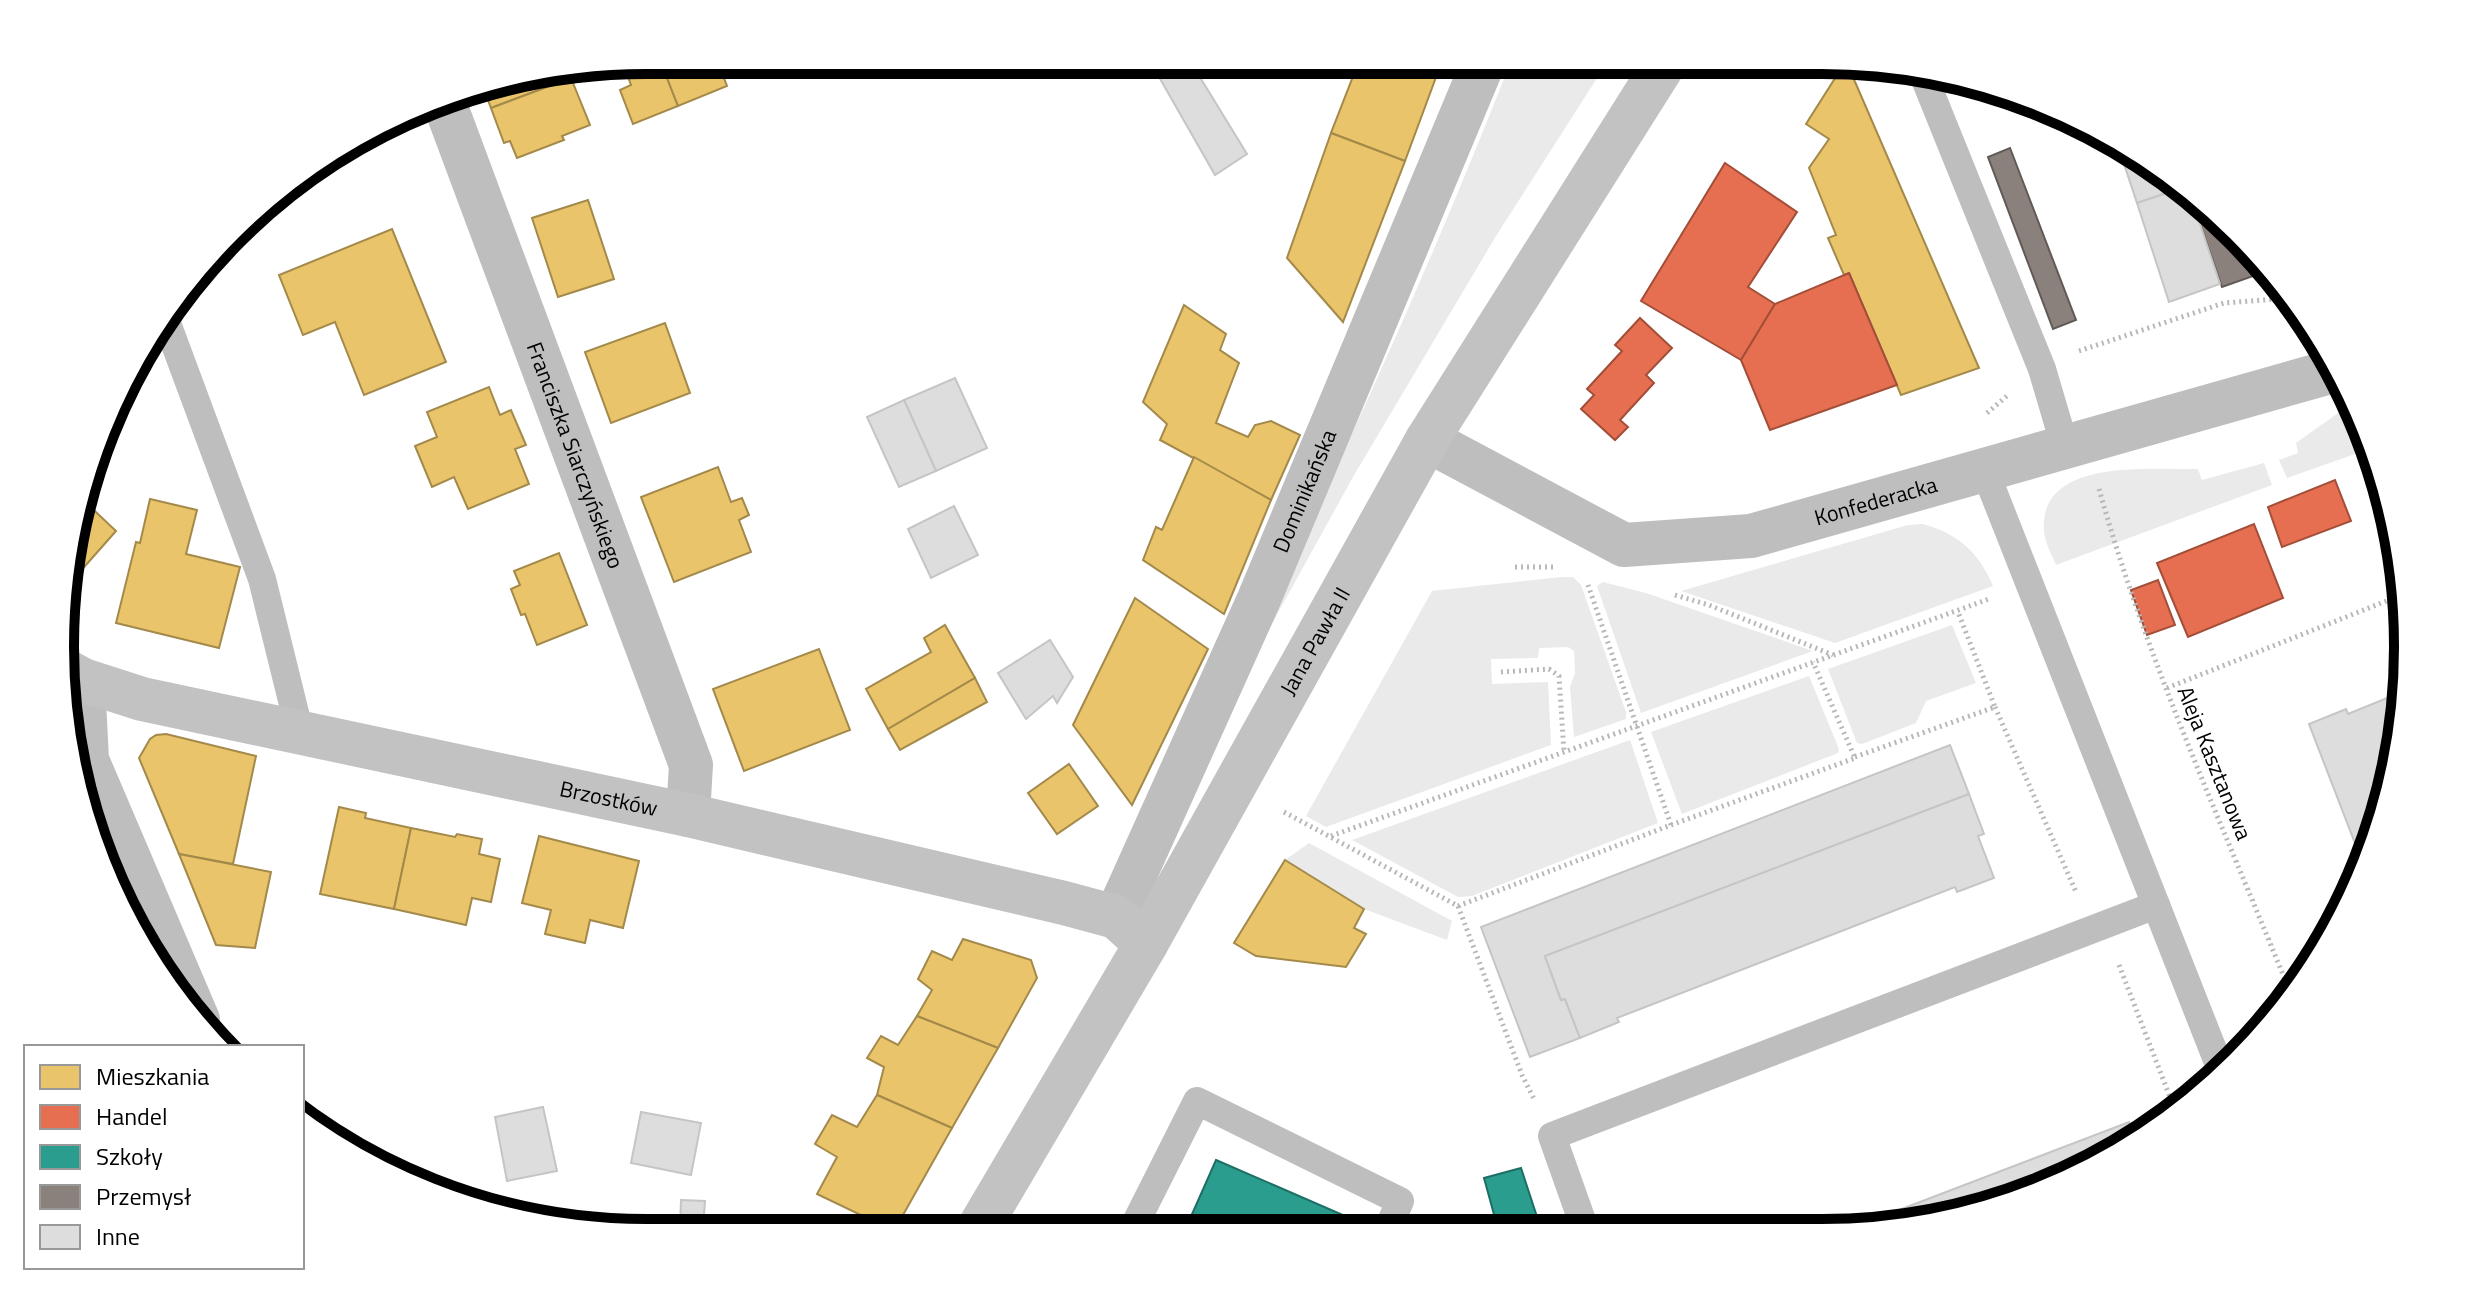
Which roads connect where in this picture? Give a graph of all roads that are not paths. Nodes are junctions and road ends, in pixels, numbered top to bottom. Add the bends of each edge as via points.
1 (1479, 74) edge
2 (1658, 74) edge
3 (1927, 84) edge
4 (447, 110) edge
5 (169, 329) edge
6 (2324, 374) edge
7 (1427, 440) junction
8 (2065, 447) junction
9 (1985, 471) junction
10 (75, 676) edge
11 (76, 693) edge
12 (300, 733) junction
13 (688, 815) junction
14 (114, 856) edge
15 (2156, 905) junction
16 (1131, 930) junction
17 (169, 963) edge
18 (2217, 1060) edge
19 (983, 1219) edge
20 (1138, 1219) edge
21 (1392, 1219) edge
22 (1581, 1219) edge

1 - 16 street, Dominikańska via 1259,599
2 - 7 main road, Jana Pawła II
3 - 8 lane via 2042,369
4 - 13 street, Franciszka Siarczyńskiego via 691,765
5 - 12 lane via 262,579
6 - 8 street, Konfederacka
7 - 9 street, Konfederacka via 1624,545 1751,536
7 - 16 main road, Jana Pawła II
8 - 9 street, Konfederacka
9 - 15 lane
10 - 12 main road, Brzostków via 142,699
11 - 14 street via 87,760
12 - 13 main road, Brzostków
13 - 16 main road, Brzostków
14 - 17 street
15 - 18 lane
15 - 22 lane via 1552,1136
16 - 19 main road, Jana Pawła II
20 - 21 lane via 1197,1101 1400,1201

